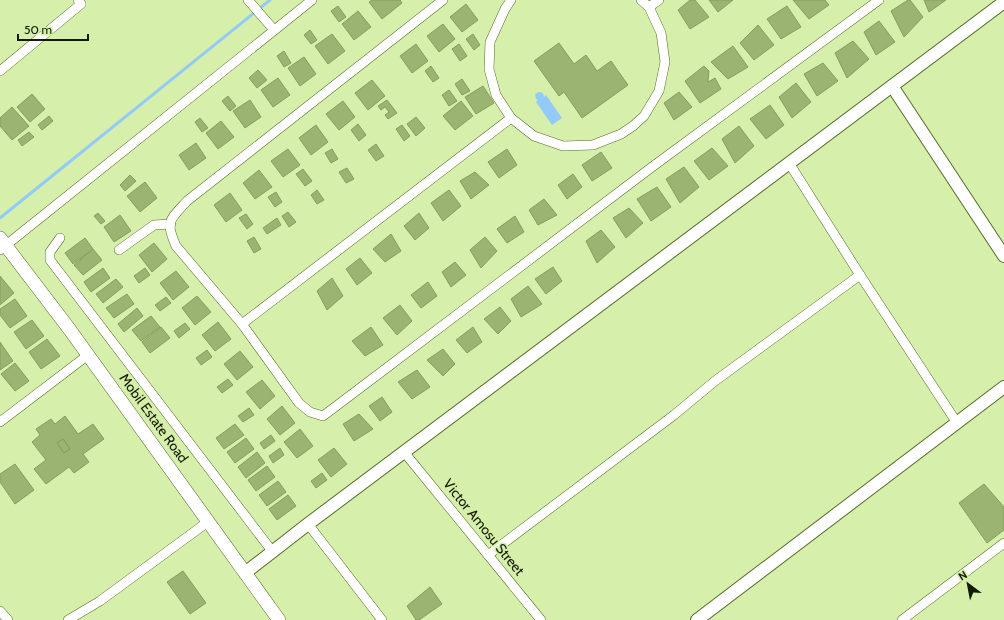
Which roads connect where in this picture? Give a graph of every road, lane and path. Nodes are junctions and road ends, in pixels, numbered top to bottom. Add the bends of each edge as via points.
1 (248, 0) edge
2 (312, 0) edge
3 (443, 0) edge
4 (500, 0) edge
5 (511, 0) edge
6 (641, 0) edge
7 (659, 0) edge
8 (878, 0) edge
9 (82, 1) edge
10 (1004, 2) edge
11 (649, 7) junction
12 (505, 9) junction
13 (274, 30) junction
14 (0, 71) edge
15 (892, 86) junction
16 (511, 118) junction
17 (789, 163) junction
18 (171, 224) junction
19 (60, 238) dead end
20 (2, 245) edge
21 (119, 250) dead end
22 (1004, 256) edge
23 (860, 275) junction
24 (242, 324) junction
25 (88, 355) junction
26 (1004, 387) edge
27 (0, 422) edge
28 (957, 422) junction
29 (404, 452) junction
30 (208, 521) junction
31 (308, 524) junction
32 (1004, 543) edge
33 (272, 552) junction
34 (488, 555) junction
35 (245, 573) junction
36 (0, 611) edge
37 (8, 620) edge
38 (68, 620) edge
39 (280, 620) edge
40 (382, 620) edge
41 (541, 620) edge
42 (697, 620) edge
43 (902, 620) edge

1 - 13 street
2 - 13 street
3 - 18 street via 186,201 171,219
4 - 12 street
5 - 12 street
6 - 11 street
7 - 11 street
8 - 24 street via 323,416 310,412 299,403
9 - 14 street
10 - 15 street
11 - 16 street via 661,33 665,62 659,91 644,116 633,126 621,134 593,145 563,146 534,136
12 - 16 street via 490,42 489,69 496,95
13 - 20 street
15 - 17 street
15 - 22 street
16 - 24 street
17 - 23 street
17 - 29 street
18 - 21 street via 154,225
18 - 24 street via 170,231 176,246
19 - 33 street via 50,252 50,260
20 - 25 main road, Mobil Estate Road
23 - 28 street
23 - 34 street via 715,381 674,415
25 - 27 street
25 - 30 main road, Mobil Estate Road
26 - 28 street
28 - 42 street
29 - 31 street
29 - 34 street, Victor Amosu Street
30 - 35 main road, Mobil Estate Road
30 - 38 street via 100,601
31 - 33 street
31 - 40 street
32 - 43 street
33 - 35 street
34 - 41 street, Victor Amosu Street
35 - 39 main road, Mobil Estate Road
36 - 37 street

